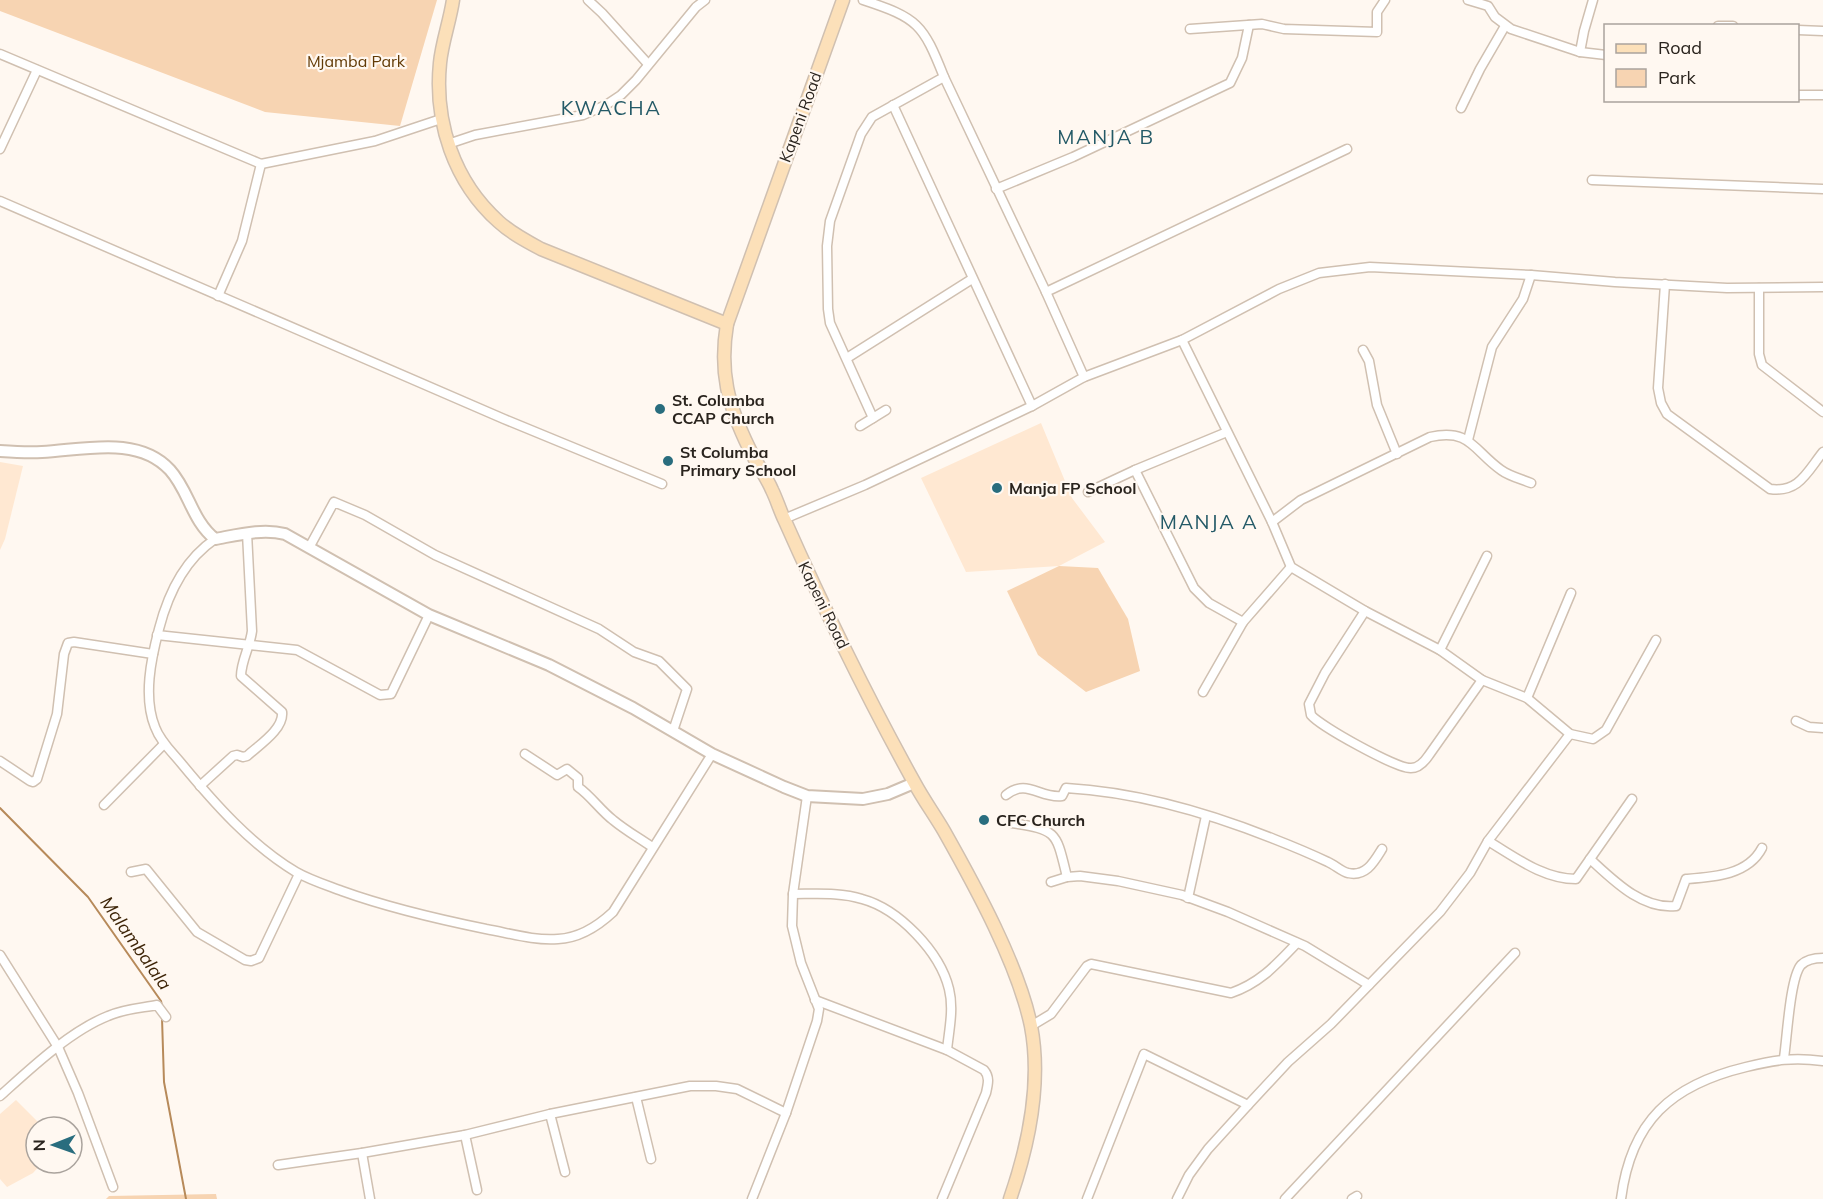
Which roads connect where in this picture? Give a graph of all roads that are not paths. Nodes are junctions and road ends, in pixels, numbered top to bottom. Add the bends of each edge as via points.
1 (453, 0) edge
2 (588, 0) edge
3 (705, 0) edge
4 (843, 0) edge
5 (863, 0) edge
6 (1385, 0) edge
7 (1468, 0) edge
8 (1593, 0) edge
9 (1489, 3) edge
10 (1249, 25) junction
11 (1505, 26) junction
12 (1190, 29) dead end
13 (1799, 30) edge
14 (1823, 31) edge
15 (1580, 52) junction
16 (0, 54) edge
17 (1604, 55) edge
18 (648, 64) junction
19 (37, 70) junction
20 (944, 77) junction
21 (1799, 95) edge
22 (1823, 95) edge
23 (893, 105) junction
24 (1461, 108) dead end
25 (441, 119) junction
26 (448, 144) junction
27 (0, 149) edge
28 (1347, 149) dead end
29 (261, 164) junction
30 (1592, 180) dead end
31 (996, 189) junction
32 (1823, 189) edge
33 (0, 201) edge
34 (1531, 275) junction
35 (972, 279) junction
36 (1665, 284) junction
37 (1823, 287) edge
38 (1759, 288) junction
39 (1046, 292) junction
40 (218, 296) junction
41 (727, 324) junction
42 (1182, 340) junction
43 (1363, 350) dead end
44 (847, 358) junction
45 (1084, 377) junction
46 (1032, 406) junction
47 (886, 410) dead end
48 (1823, 412) edge
49 (873, 418) junction
50 (860, 426) dead end
51 (1227, 432) junction
52 (1468, 440) junction
53 (0, 451) edge
54 (1823, 452) edge
55 (1397, 454) junction
56 (1135, 470) junction
57 (1531, 483) dead end
58 (662, 484) dead end
59 (1088, 492) dead end
60 (784, 519) junction
61 (1272, 522) junction
62 (247, 533) junction
63 (215, 539) junction
64 (309, 546) junction
65 (1486, 556) dead end
66 (1291, 567) junction
67 (1571, 593) dead end
68 (1365, 611) junction
69 (429, 615) junction
70 (1243, 622) junction
71 (157, 635) junction
72 (1656, 640) dead end
73 (250, 645) junction
74 (1440, 650) junction
75 (153, 654) junction
76 (1482, 680) junction
77 (1203, 692) dead end
78 (1527, 698) junction
79 (1796, 722) dead end
80 (1823, 728) edge
81 (673, 731) junction
82 (1570, 734) junction
83 (164, 744) junction
84 (525, 754) dead end
85 (712, 754) junction
86 (0, 761) edge
87 (914, 783) junction
88 (200, 786) junction
89 (1006, 795) dead end
90 (807, 796) junction
91 (1632, 799) dead end
92 (104, 805) dead end
93 (1206, 816) junction
94 (1011, 823) dead end
95 (1488, 841) junction
96 (652, 847) junction
97 (1762, 848) dead end
98 (1382, 849) dead end
99 (1590, 859) junction
100 (131, 872) dead end
101 (299, 874) junction
102 (1067, 877) junction
103 (1051, 882) dead end
104 (793, 894) junction
105 (1188, 898) junction
106 (1297, 943) junction
107 (1515, 953) dead end
108 (0, 955) edge
109 (1823, 958) edge
110 (1369, 985) junction
111 (814, 1000) junction
112 (166, 1017) dead end
113 (1031, 1026) junction
114 (58, 1047) junction
115 (947, 1050) junction
116 (1785, 1058) junction
117 (1823, 1061) edge
118 (0, 1096) edge
119 (636, 1096) junction
120 (1248, 1105) junction
121 (786, 1113) junction
122 (550, 1114) junction
123 (465, 1135) junction
124 (362, 1154) junction
125 (651, 1159) dead end
126 (278, 1165) dead end
127 (565, 1172) dead end
128 (113, 1187) dead end
129 (477, 1190) dead end
130 (370, 1199) edge
131 (752, 1199) edge
132 (942, 1199) edge
133 (1010, 1199) edge
134 (1087, 1199) edge
135 (1177, 1199) edge
136 (1285, 1199) edge
137 (1621, 1199) edge

1 - 25 main road via 440,61
2 - 18 street
3 - 18 street
4 - 41 main road, Kapeni Road
5 - 20 street via 904,15 919,26
6 - 10 street via 1377,12 1377,32
7 - 9 street
8 - 15 street
9 - 11 street via 1495,17
10 - 12 street
10 - 31 street via 1242,58 1230,83
11 - 15 street
11 - 24 street
13 - 14 street
15 - 17 street
16 - 19 street
18 - 26 street via 621,95 598,108
19 - 27 street
19 - 29 street
20 - 23 street
20 - 31 street
21 - 22 street
23 - 35 street
23 - 44 street via 873,117 861,134 830,221 828,309 830,323
25 - 26 main road
25 - 29 street via 375,141
26 - 41 main road via 475,195 514,234 541,249
28 - 39 street
29 - 40 street via 243,241
30 - 32 street
31 - 39 street
33 - 40 street
34 - 36 street
34 - 42 street via 1370,267 1319,273
34 - 52 street via 1523,299 1492,347
35 - 44 street
35 - 46 street
36 - 38 street
36 - 54 street via 1658,388 1667,414 1770,489 1794,487
37 - 38 street
38 - 48 street via 1759,354 1764,369
39 - 45 street
40 - 58 street
41 - 60 main road, Kapeni Road via 723,348 727,392
42 - 45 street
42 - 51 street
43 - 55 street via 1369,361 1377,405
44 - 49 street
45 - 46 street
46 - 60 street
47 - 49 street
49 - 50 street
51 - 56 street
51 - 61 street
52 - 55 street via 1440,435
52 - 57 street via 1503,472
53 - 63 street via 120,448 142,452 158,459 173,474 204,531
55 - 61 street via 1301,500
56 - 59 street
56 - 70 street via 1194,588 1209,603
60 - 87 main road, Kapeni Road
61 - 66 street
62 - 63 street
62 - 64 street via 277,532
62 - 73 street
63 - 71 street via 194,556 172,591
64 - 69 street
64 - 81 street via 334,502 435,555 599,628 634,652 659,661 687,689
65 - 74 street
66 - 68 street
66 - 70 street
67 - 78 street
68 - 74 street
68 - 76 street via 1324,673 1309,704 1311,715 1323,724 1390,762 1415,767 1429,755
69 - 73 street via 391,694 380,695 297,650
69 - 81 street via 585,682
70 - 77 street
71 - 73 street
71 - 75 street
72 - 82 street via 1606,730 1593,739
73 - 88 street via 241,676 282,712 283,718 248,756 233,756
74 - 76 street
75 - 83 street via 151,714
75 - 86 street via 68,643 57,714 37,779 30,781
76 - 78 street
78 - 82 street
79 - 80 street
81 - 85 street
82 - 95 street
83 - 88 street
83 - 92 street
84 - 96 street via 557,775 567,769 595,804
85 - 90 street
85 - 96 street
87 - 90 street via 873,798
87 - 113 main road, Kapeni Road via 988,916 1017,978
88 - 101 street via 273,858
89 - 93 street via 1025,787 1056,796 1062,796 1066,788 1077,789 1142,798
90 - 104 street
91 - 99 street
93 - 98 street via 1272,838 1348,873 1363,873
93 - 105 street
94 - 102 street via 1050,832
95 - 99 street via 1559,879 1576,879
95 - 110 street via 1470,873 1440,912
96 - 101 street via 613,912 587,931 557,940 530,938 377,903
97 - 99 street via 1756,859 1737,870 1686,879 1676,906 1663,908 1612,880
100 - 101 street via 146,869 197,932 250,961 259,958
102 - 103 street
102 - 105 street via 1118,881
104 - 111 street via 794,938
104 - 115 street via 861,898 909,926 937,963 950,990
105 - 106 street
106 - 110 street
106 - 113 street via 1249,987 1231,993 1091,964 1052,1014
107 - 136 street
108 - 114 street
109 - 116 street via 1803,963 1795,975
110 - 120 street
111 - 115 street
111 - 121 street via 819,1009 818,1021
112 - 114 street via 158,1005 109,1016
113 - 133 main road, Kapeni Road via 1033,1107 1021,1168
114 - 118 street
114 - 128 street
115 - 132 street via 984,1070 989,1082
116 - 117 street
116 - 137 street via 1724,1072 1666,1102 1635,1143
119 - 121 street via 690,1086 716,1086 737,1089
119 - 122 street
119 - 125 street
120 - 134 street via 1144,1054
120 - 135 street via 1189,1175
121 - 131 street
122 - 123 street
122 - 127 street
123 - 124 street
123 - 129 street
124 - 126 street
124 - 130 street

